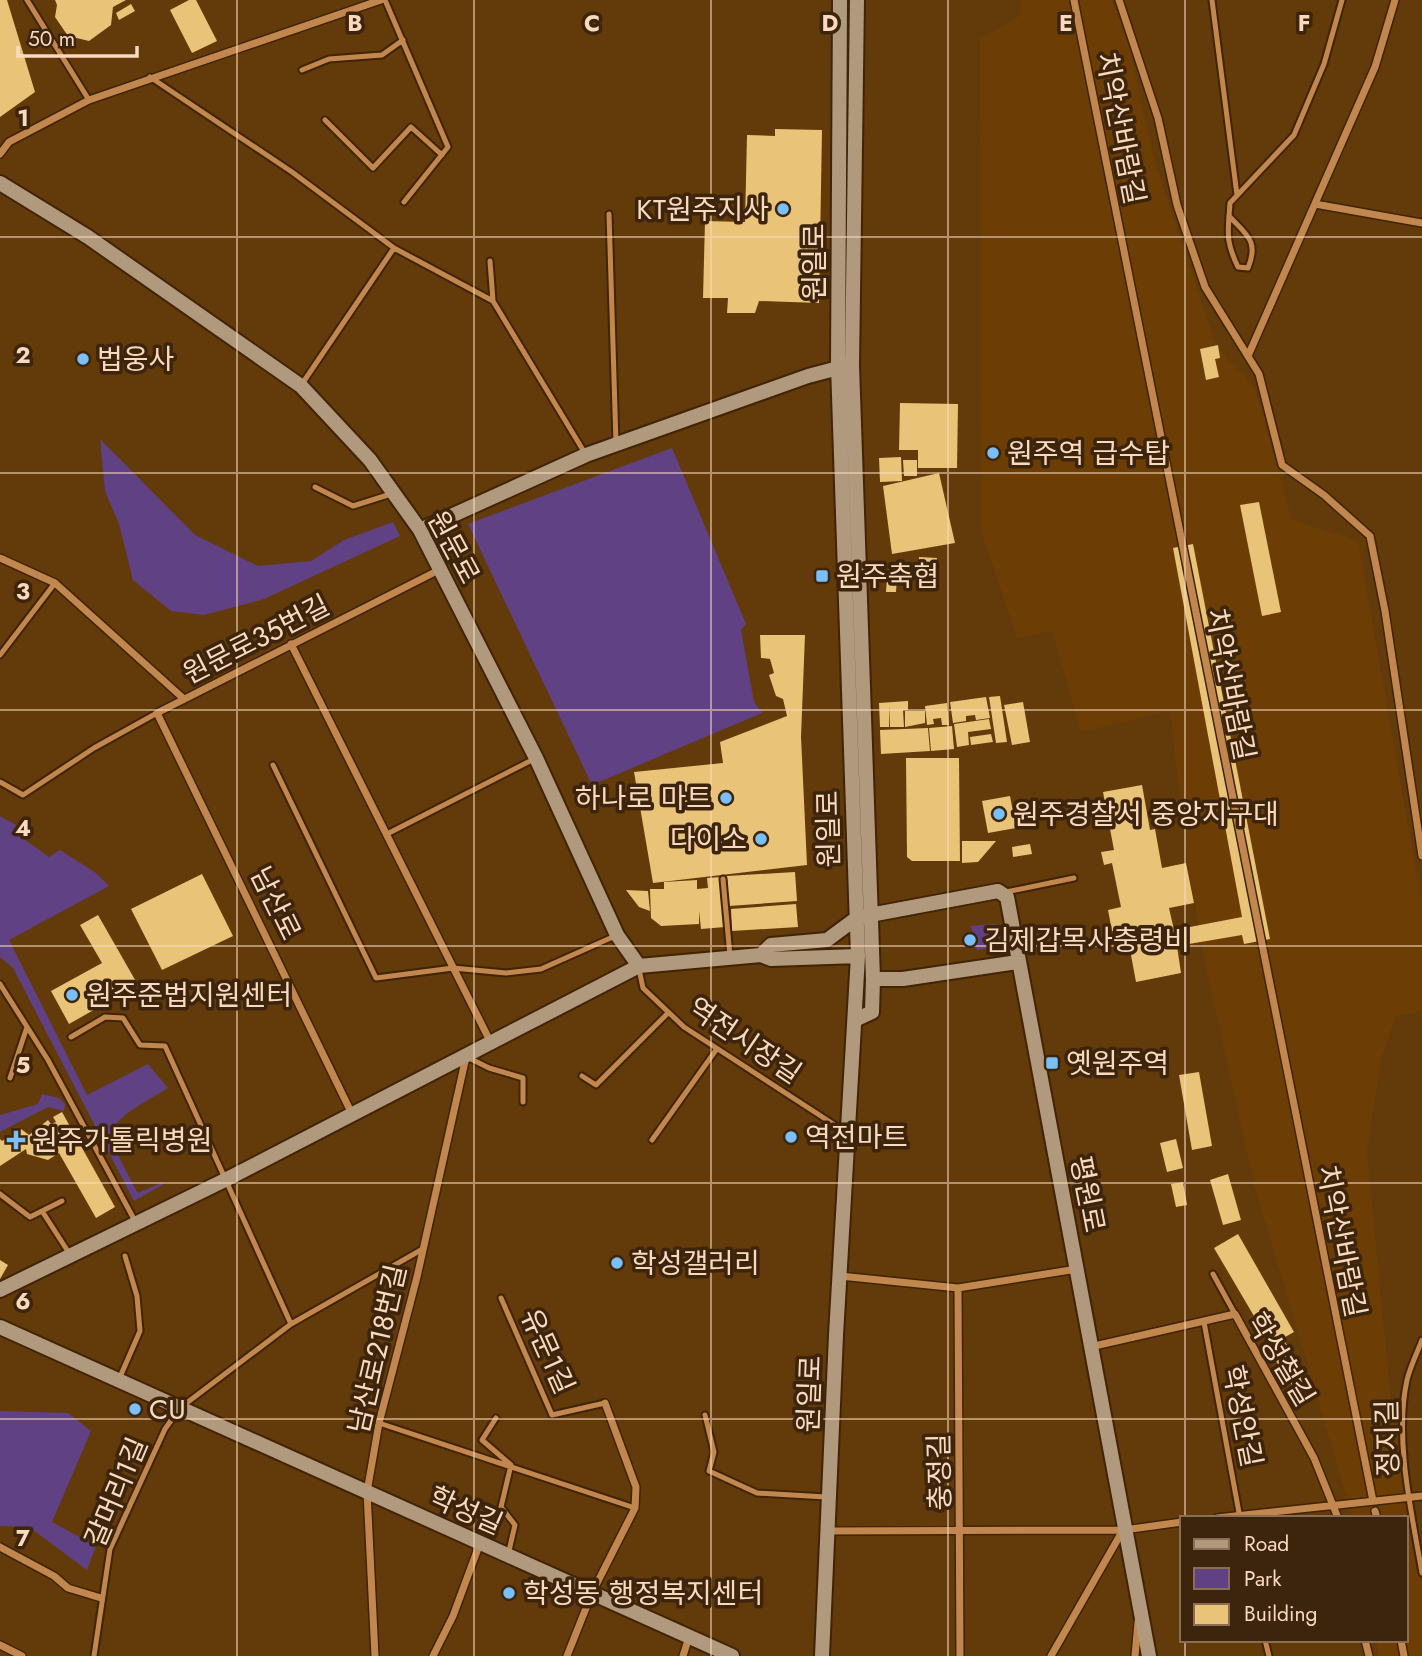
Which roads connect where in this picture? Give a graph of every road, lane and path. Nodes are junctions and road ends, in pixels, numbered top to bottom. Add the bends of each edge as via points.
1 (27, 0) edge
2 (383, 0) edge
3 (840, 0) edge
4 (857, 0) edge
5 (1074, 0) edge
6 (1119, 0) edge
7 (1212, 0) edge
8 (1342, 0) edge
9 (1395, 0) edge
10 (403, 40) junction
11 (302, 71) dead end
12 (150, 77) junction
13 (89, 100) junction
14 (325, 120) dead end
15 (0, 154) edge
16 (442, 155) junction
17 (0, 183) edge
18 (1237, 195) junction
19 (404, 202) dead end
20 (1315, 204) junction
21 (609, 214) dead end
22 (1229, 216) junction
23 (1422, 223) edge
24 (394, 248) junction
25 (490, 261) dead end
26 (493, 301) junction
27 (1248, 356) junction
28 (845, 366) junction
29 (301, 386) junction
30 (616, 446) junction
31 (586, 455) junction
32 (315, 487) dead end
33 (394, 493) junction
34 (420, 530) junction
35 (0, 558) edge
36 (439, 570) junction
37 (55, 583) junction
38 (291, 644) junction
39 (0, 655) edge
40 (184, 699) junction
41 (157, 713) junction
42 (536, 758) junction
43 (273, 765) dead end
44 (0, 782) edge
45 (387, 834) junction
46 (1422, 856) edge
47 (1073, 878) dead end
48 (723, 879) dead end
49 (1003, 892) junction
50 (870, 915) junction
51 (854, 920) junction
52 (617, 935) junction
53 (761, 955) junction
54 (858, 956) junction
55 (730, 957) junction
56 (1018, 962) junction
57 (639, 966) junction
58 (453, 968) junction
59 (873, 979) junction
60 (0, 984) edge
61 (668, 1013) junction
62 (855, 1020) junction
63 (27, 1027) junction
64 (71, 1037) dead end
65 (491, 1043) junction
66 (716, 1050) junction
67 (466, 1056) junction
68 (582, 1076) dead end
69 (10, 1078) dead end
70 (523, 1102) dead end
71 (352, 1114) junction
72 (847, 1133) junction
73 (652, 1140) dead end
74 (227, 1179) junction
75 (0, 1194) edge
76 (62, 1201) dead end
77 (41, 1211) junction
78 (136, 1224) junction
79 (421, 1250) junction
80 (70, 1256) junction
81 (125, 1256) dead end
82 (1078, 1268) junction
83 (1213, 1274) dead end
84 (840, 1276) junction
85 (958, 1288) junction
86 (0, 1290) edge
87 (501, 1298) dead end
88 (1235, 1314) junction
89 (1204, 1322) junction
90 (291, 1324) junction
91 (0, 1327) edge
92 (1422, 1340) edge
93 (1090, 1347) junction
94 (119, 1380) junction
95 (605, 1403) joint
96 (180, 1408) junction
97 (705, 1415) dead end
98 (496, 1418) dead end
99 (379, 1423) junction
100 (511, 1465) junction
101 (367, 1492) junction
102 (1409, 1495) junction
103 (1422, 1496) edge
104 (830, 1497) junction
105 (1373, 1501) junction
106 (1335, 1506) junction
107 (635, 1508) junction
108 (1240, 1516) edge
109 (1338, 1516) edge
110 (1180, 1522) edge
111 (1124, 1530) junction
112 (827, 1531) junction
113 (961, 1533) junction
114 (480, 1542) junction
115 (0, 1547) edge
116 (508, 1555) junction
117 (1422, 1573) edge
118 (592, 1593) junction
119 (101, 1598) junction
120 (1140, 1607) junction
121 (689, 1637) junction
122 (0, 1645) edge
123 (22, 1656) edge
124 (94, 1656) edge
125 (375, 1656) edge
126 (433, 1656) edge
127 (567, 1656) edge
128 (683, 1656) edge
129 (732, 1656) edge
130 (822, 1656) edge
131 (960, 1656) edge
132 (1051, 1656) edge
133 (1135, 1656) edge
134 (1149, 1656) edge

1 - 13 lane
2 - 10 lane
2 - 12 street
3 - 28 street, 원일로
4 - 28 street, 원일로
5 - 105 street, 치악산바람길
6 - 27 street via 1205,287
7 - 18 lane
8 - 18 lane via 1324,64 1294,135
9 - 20 street via 1375,67
10 - 11 lane via 382,55 329,59
10 - 16 lane via 448,147
12 - 13 street
12 - 24 lane via 292,172
13 - 15 street via 9,142
14 - 16 lane via 373,169 411,127
16 - 19 lane
17 - 29 street, 원문로 via 88,237
18 - 22 lane via 1230,203
20 - 23 street
20 - 27 street
21 - 30 lane
22 - 22 lane via 1227,243 1238,267 1248,268 1254,253 1250,238
24 - 26 lane
24 - 29 lane
25 - 26 lane
26 - 31 lane
27 - 46 street via 1259,374 1282,464 1370,536
28 - 30 street
28 - 50 street, 원일로
28 - 51 street, 원일로
29 - 33 street, 원문로 via 362,450
30 - 31 street
31 - 34 street
32 - 33 lane via 353,506
33 - 34 street, 원문로
34 - 36 street, 원문로
35 - 37 street
36 - 38 street, 원문로35번길
36 - 42 street, 원문로
37 - 39 lane
37 - 40 street
38 - 40 street, 원문로35번길
38 - 45 street
40 - 41 street, 원문로35번길
41 - 44 lane, 원문로35번길 via 23,795
41 - 71 street, 남산로
42 - 45 lane
42 - 52 street, 원문로
43 - 58 lane via 376,978
45 - 58 street
47 - 49 lane
48 - 55 lane
49 - 50 street
49 - 56 street, 평원로
50 - 51 street
50 - 59 street, 원일로
51 - 53 street via 827,940 771,945
51 - 54 street, 원일로
52 - 57 street, 원문로
52 - 58 lane via 541,969 506,973
53 - 54 street via 771,960
53 - 55 street
54 - 59 street
54 - 62 street, 원일로
55 - 57 street
56 - 59 street
56 - 82 street, 평원로
57 - 61 lane, 역전시장길 via 643,988
57 - 65 street
58 - 65 street
59 - 62 street, 원일로 via 873,1012
60 - 63 lane
61 - 66 lane, 역전시장길
61 - 68 lane via 596,1085
62 - 72 street, 원일로
63 - 69 lane
63 - 78 lane
64 - 74 lane via 105,1017 123,1018 141,1045 165,1046
65 - 67 street
66 - 72 lane, 역전시장길
66 - 73 lane
67 - 70 lane via 523,1078
67 - 71 street
67 - 79 street, 남산로218번길
71 - 74 street
72 - 84 street, 원일로
74 - 78 street
74 - 90 lane
75 - 77 lane via 30,1217
76 - 77 lane
77 - 80 lane
78 - 80 street
79 - 90 lane
79 - 99 street, 남산로218번길
80 - 86 street
81 - 94 lane via 137,1296 140,1331
82 - 85 street
82 - 93 street, 평원로
83 - 88 lane
84 - 85 street
84 - 104 street, 원일로
85 - 113 street, 충정길
87 - 95 lane, 유문1길 via 552,1415
88 - 89 street, 학성철길
88 - 106 street, 학성철길 via 1314,1458
89 - 93 street, 학성철길
89 - 108 lane, 학성안길
90 - 96 lane
91 - 94 street, 학성길
92 - 102 lane, 정지길 via 1407,1379 1403,1414
93 - 111 street, 평원로
94 - 96 street, 학성길
95 - 107 street, 유문1길 via 636,1487
96 - 101 street, 학성길
96 - 119 lane, 갈머리1길 via 165,1429 110,1549
97 - 104 lane via 714,1452 709,1471 757,1493
98 - 100 lane via 482,1440
99 - 100 lane
99 - 101 street, 남산로218번길
100 - 107 lane
100 - 116 lane via 501,1507 515,1525
101 - 114 street, 학성길
101 - 125 street, 남산로218번길
102 - 103 street, 정지길
102 - 105 street
102 - 117 lane, 정지길
104 - 112 street, 원일로
105 - 106 street
106 - 108 street
106 - 109 street, 학성철길
107 - 118 street
110 - 111 street
111 - 113 street
111 - 120 street, 평원로
111 - 132 street
112 - 113 street
112 - 130 street, 원일로
113 - 131 street, 충정길
114 - 116 street, 학성길
114 - 126 street
115 - 119 street via 68,1588
116 - 118 street, 학성길
118 - 121 street, 학성길
118 - 127 street
119 - 124 lane, 갈머리1길
120 - 133 street
120 - 134 street, 평원로
121 - 128 street
121 - 129 street, 학성길
122 - 123 street

